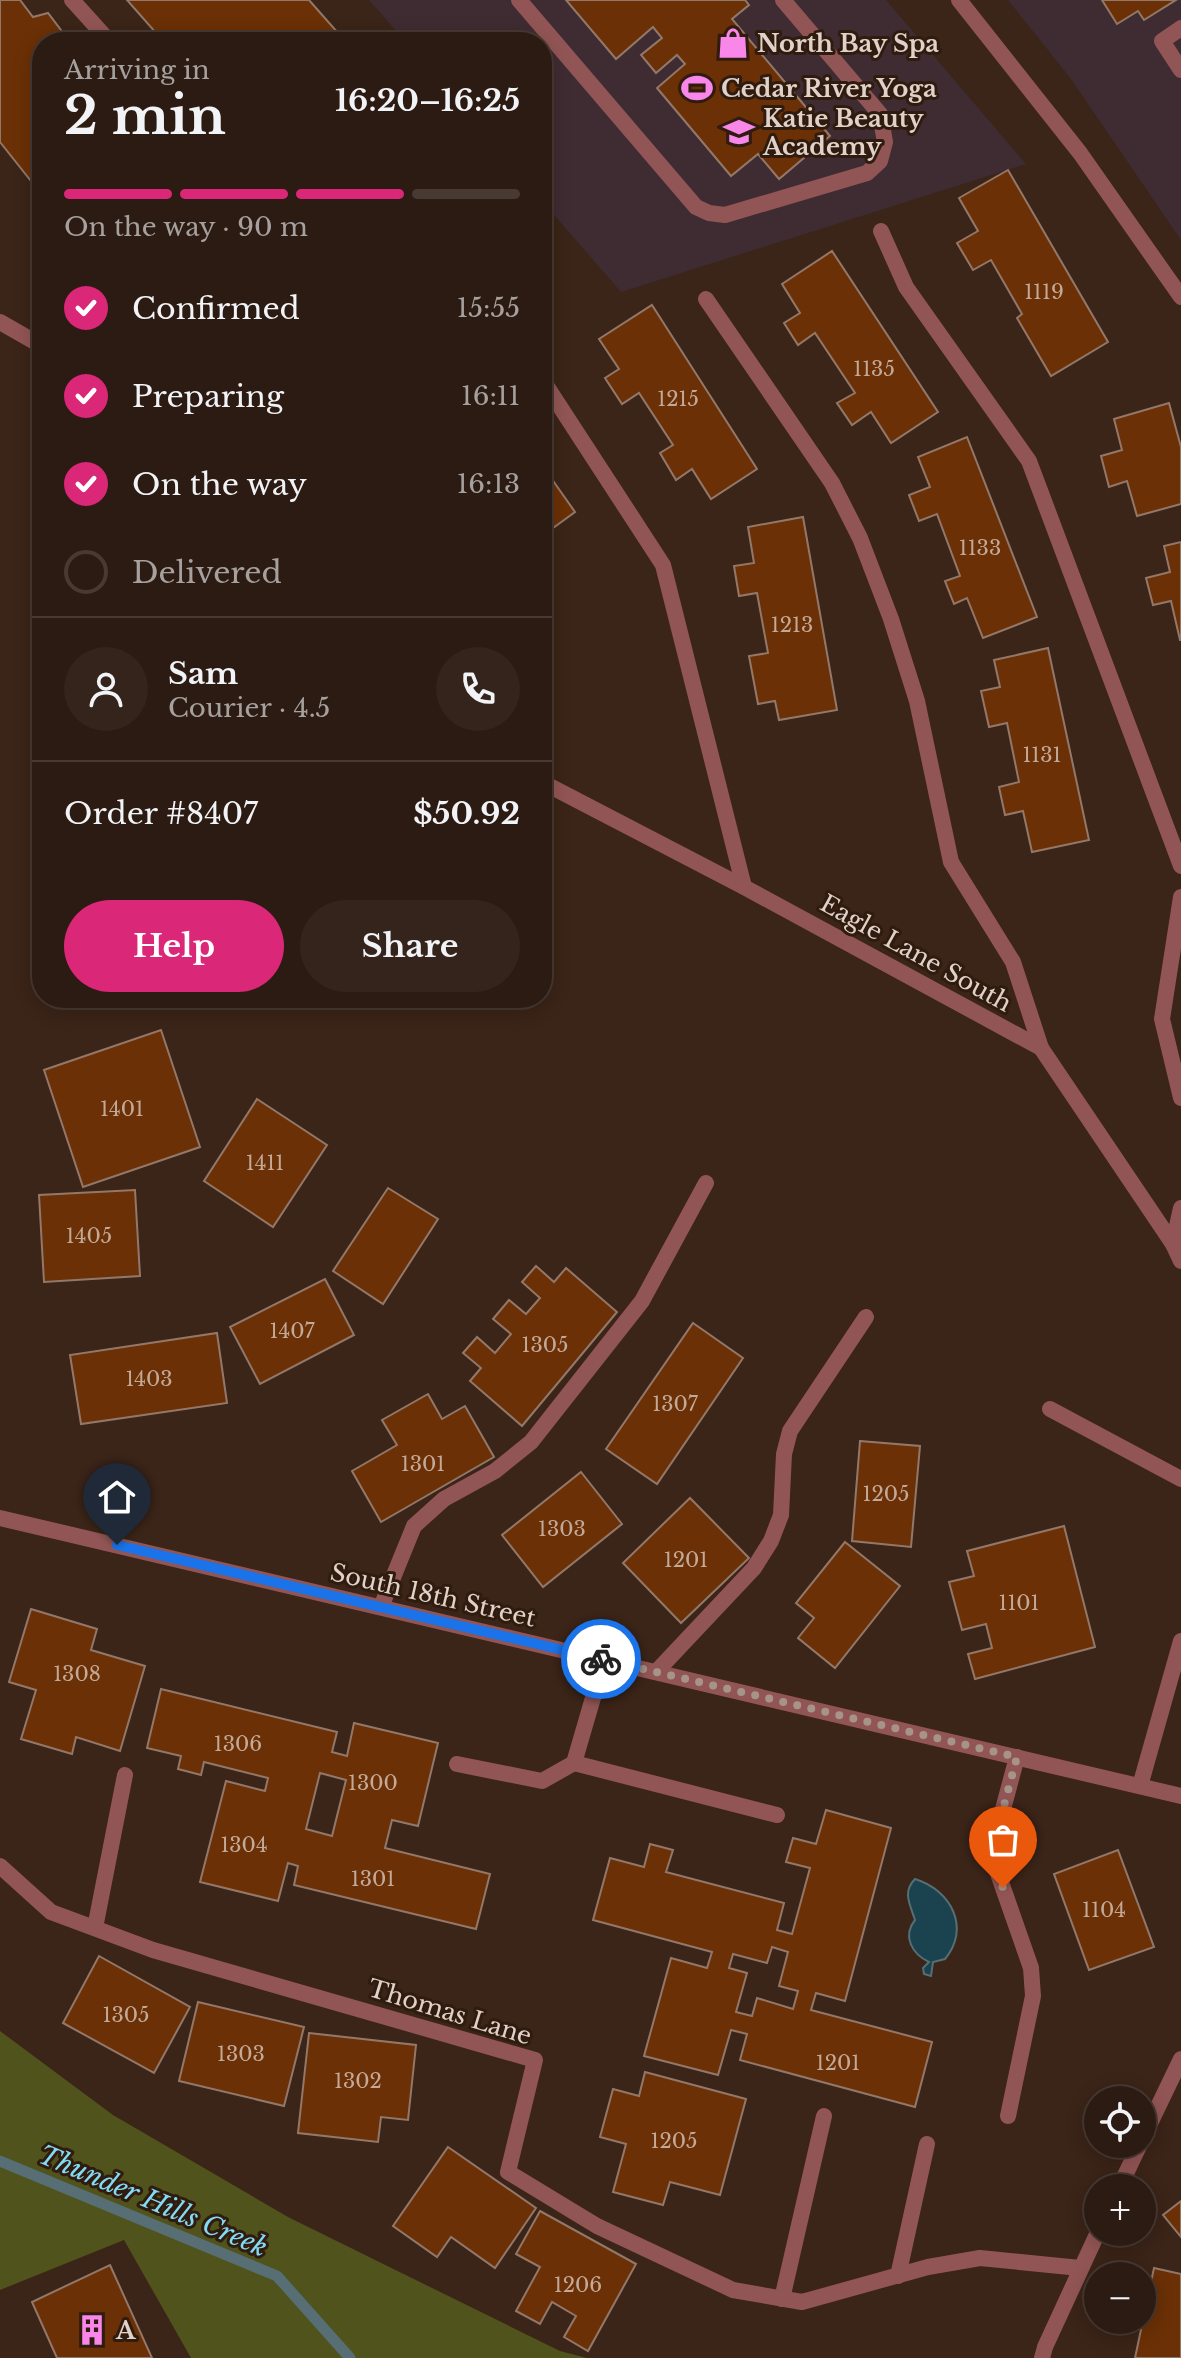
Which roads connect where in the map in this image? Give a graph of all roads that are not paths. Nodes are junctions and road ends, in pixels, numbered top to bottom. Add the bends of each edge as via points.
1 (72, 0) edge
2 (519, 0) edge
3 (783, 0) edge
4 (959, 0) edge
5 (1181, 28) edge
6 (101, 32) edge
7 (546, 32) edge
8 (552, 39) edge
9 (1181, 70) edge
10 (881, 231) dead end
11 (1181, 297) edge
12 (706, 299) dead end
13 (0, 322) edge
14 (32, 340) edge
15 (552, 394) edge
16 (552, 787) edge
17 (1181, 866) edge
18 (744, 887) junction
19 (1181, 897) edge
20 (1041, 1048) junction
21 (1181, 1098) edge
22 (706, 1183) dead end
23 (1181, 1208) edge
24 (1173, 1244) junction
25 (1181, 1261) edge
26 (866, 1317) dead end
27 (1050, 1409) dead end
28 (1181, 1479) edge
29 (0, 1518) edge
30 (381, 1607) junction
31 (1181, 1641) edge
32 (604, 1660) junction
33 (656, 1672) junction
34 (1017, 1757) junction
35 (574, 1763) junction
36 (457, 1764) dead end
37 (125, 1775) dead end
38 (1140, 1786) junction
39 (1181, 1796) edge
40 (777, 1815) dead end
41 (0, 1866) edge
42 (95, 1928) junction
43 (1181, 2059) edge
44 (1156, 2111) edge
45 (824, 2116) dead end
46 (1008, 2116) dead end
47 (927, 2144) dead end
48 (1091, 2246) edge
49 (1080, 2268) junction
50 (898, 2276) junction
51 (782, 2299) junction
52 (1042, 2358) edge

1 - 6 street
2 - 7 street
3 - 8 street via 880,114 885,142 880,161 867,173 725,215 696,207
4 - 11 street via 1080,153
5 - 9 street via 1162,41
10 - 17 street via 906,287 1029,461
12 - 20 street via 832,483 860,538 917,701 951,862 1013,962
13 - 14 street
15 - 18 street via 663,565
16 - 18 street, Eagle Lane South
18 - 20 street, Eagle Lane South
19 - 21 street via 1162,1019
20 - 24 street, Eagle Lane South
22 - 30 street via 642,1301 531,1442 495,1471 444,1499 414,1526
23 - 24 street
24 - 25 street, Eagle Lane South
26 - 33 street via 790,1431 781,1515 771,1541 754,1568
27 - 28 street
29 - 30 street, South 18th Street
30 - 32 street, South 18th Street
31 - 38 street
32 - 33 street, South 18th Street
32 - 35 street
33 - 34 street, South 18th Street
34 - 38 street, South 18th Street
34 - 46 street via 994,1862 1031,1968 1033,1996
35 - 36 street via 542,1781
35 - 40 street
37 - 42 street
38 - 39 street, South 18th Street
41 - 42 street, Thomas Lane via 51,1912
42 - 51 street, Thomas Lane via 153,1950 535,2060 508,2172 597,2226 733,2290
43 - 44 street
45 - 51 street
47 - 50 street
48 - 49 street
49 - 50 street, Thomas Lane via 980,2258
49 - 52 street
50 - 51 street, Thomas Lane via 802,2302

